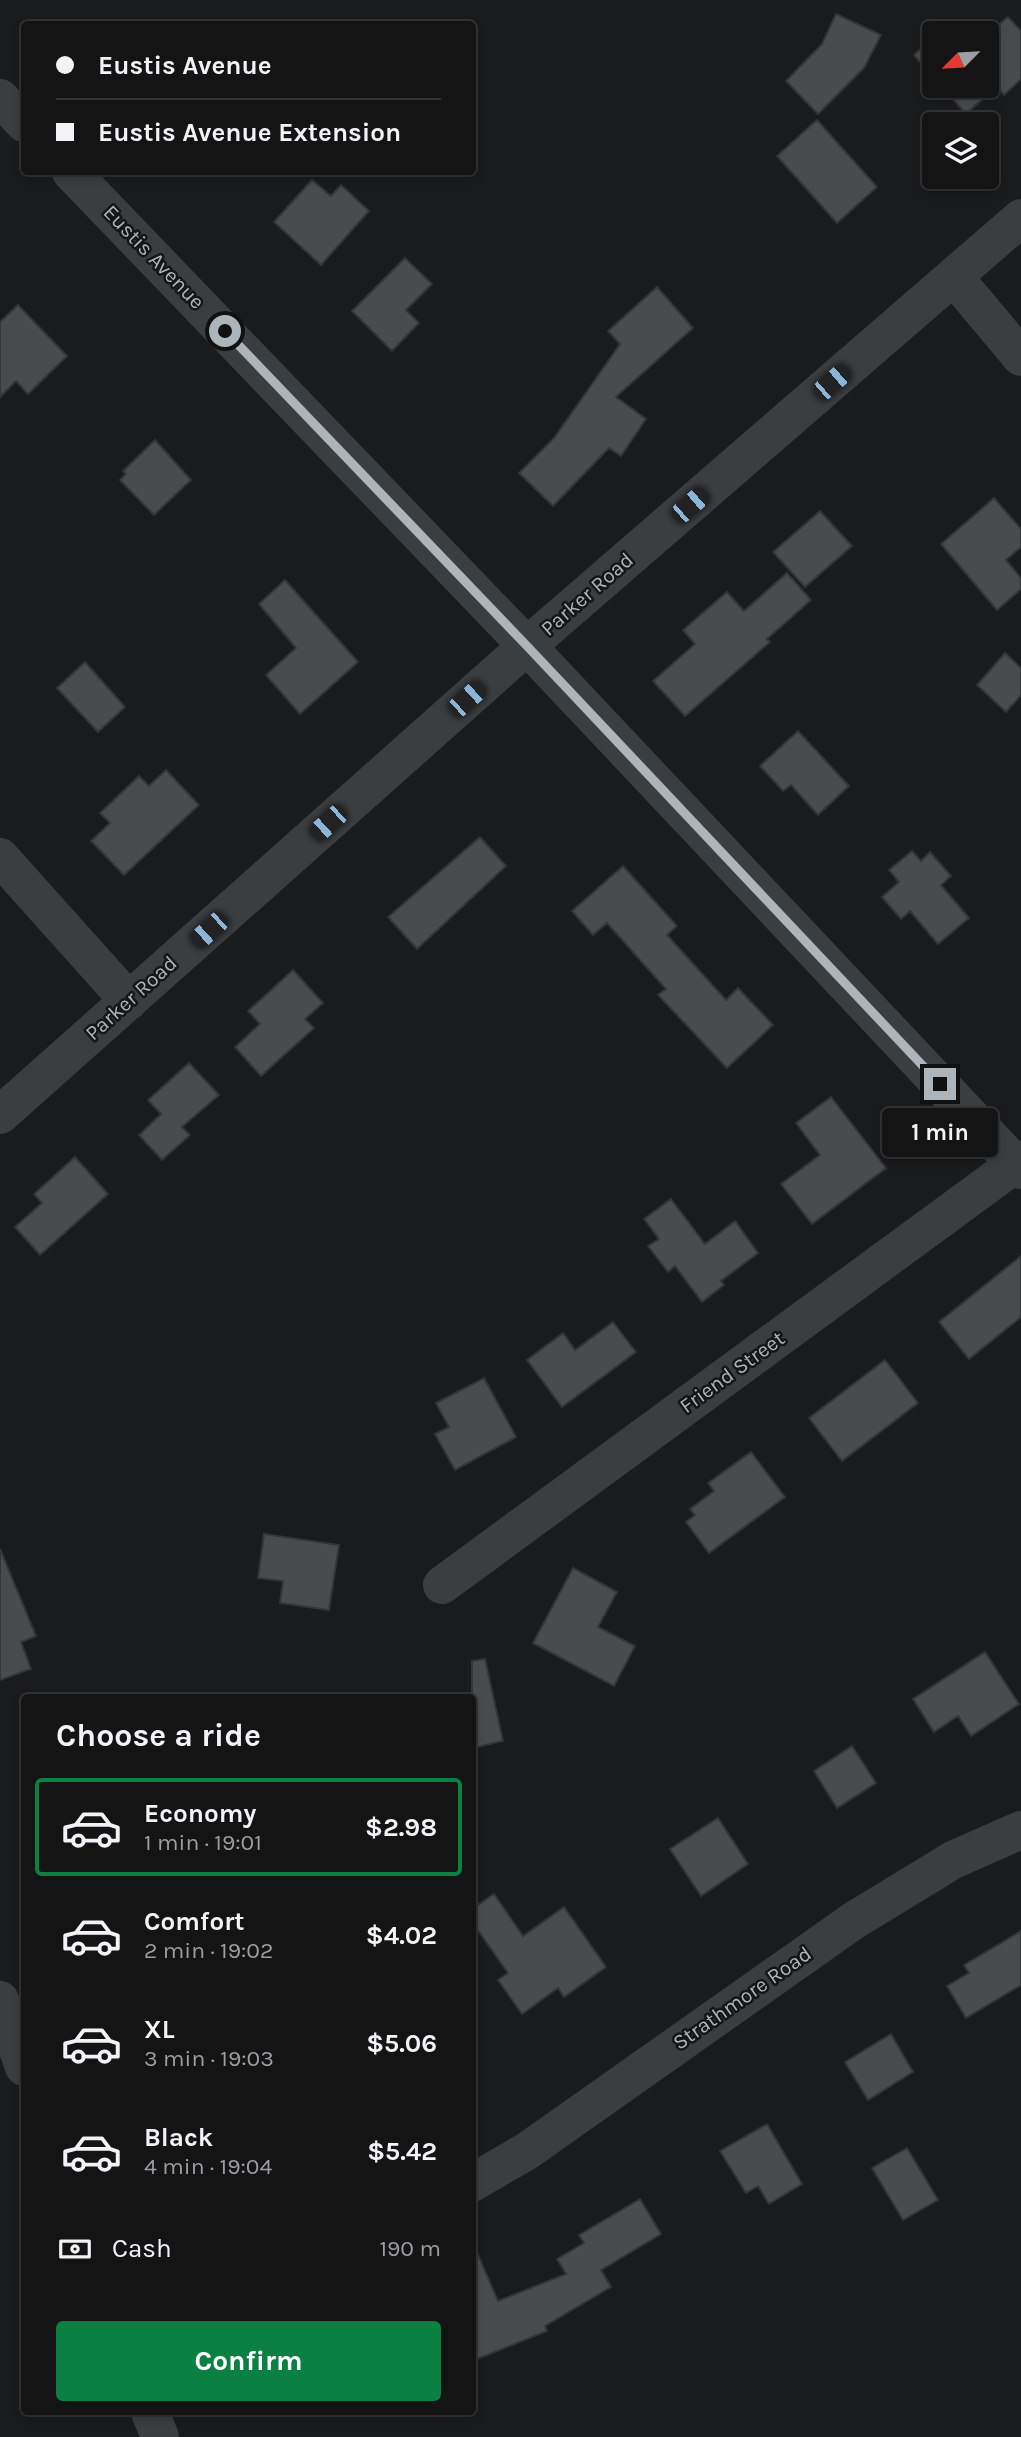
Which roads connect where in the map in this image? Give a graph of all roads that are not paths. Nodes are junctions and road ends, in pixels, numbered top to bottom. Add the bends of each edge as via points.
1 (0, 98) edge
2 (21, 120) edge
3 (74, 175) edge
4 (1021, 218) edge
5 (954, 277) junction
6 (1021, 357) edge
7 (527, 646) junction
8 (0, 857) edge
9 (129, 1001) junction
10 (0, 1115) edge
11 (1019, 1164) edge
12 (442, 1586) dead end
13 (1021, 1830) edge
14 (0, 2000) edge
15 (21, 2059) edge
16 (476, 2181) edge
17 (151, 2415) edge
18 (160, 2437) edge

1 - 2 street
3 - 7 street, Eustis Avenue
4 - 5 street, Parker Road
5 - 6 street
5 - 7 street, Parker Road
7 - 9 street, Parker Road
7 - 11 street, Eustis Avenue
8 - 9 street
9 - 10 street, Parker Road
11 - 12 street, Friend Street
13 - 16 street, Strathmore Road via 953,1860 853,1921 527,2151
14 - 15 street
17 - 18 street

